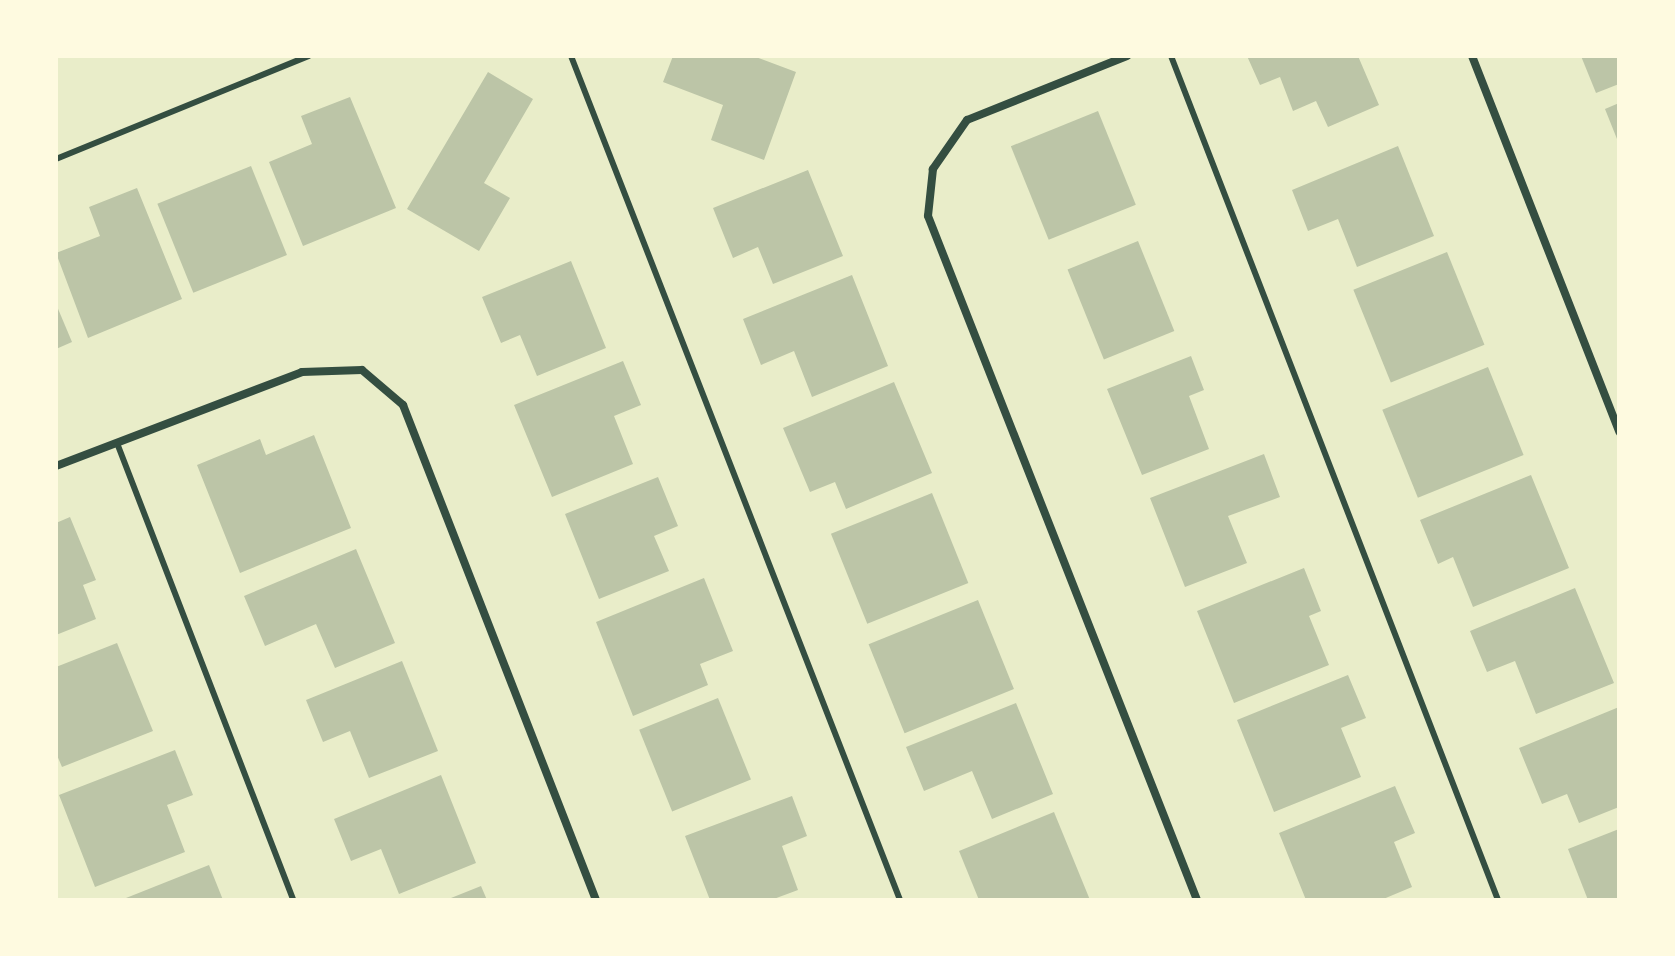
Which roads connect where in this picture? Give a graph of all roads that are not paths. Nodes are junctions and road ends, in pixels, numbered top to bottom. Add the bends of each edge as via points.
1 (309, 56) edge
2 (571, 56) edge
3 (1127, 56) edge
4 (1171, 56) edge
5 (1472, 56) edge
6 (56, 159) edge
7 (1619, 432) edge
8 (117, 443) junction
9 (56, 466) edge
10 (293, 900) edge
11 (596, 900) edge
12 (900, 900) edge
13 (1197, 900) edge
14 (1498, 900) edge

1 - 6 lane
2 - 12 lane
3 - 13 street via 967,120 933,169 928,216
4 - 14 lane
5 - 7 street
8 - 9 street
8 - 10 lane
8 - 11 street via 302,372 362,370 403,405

